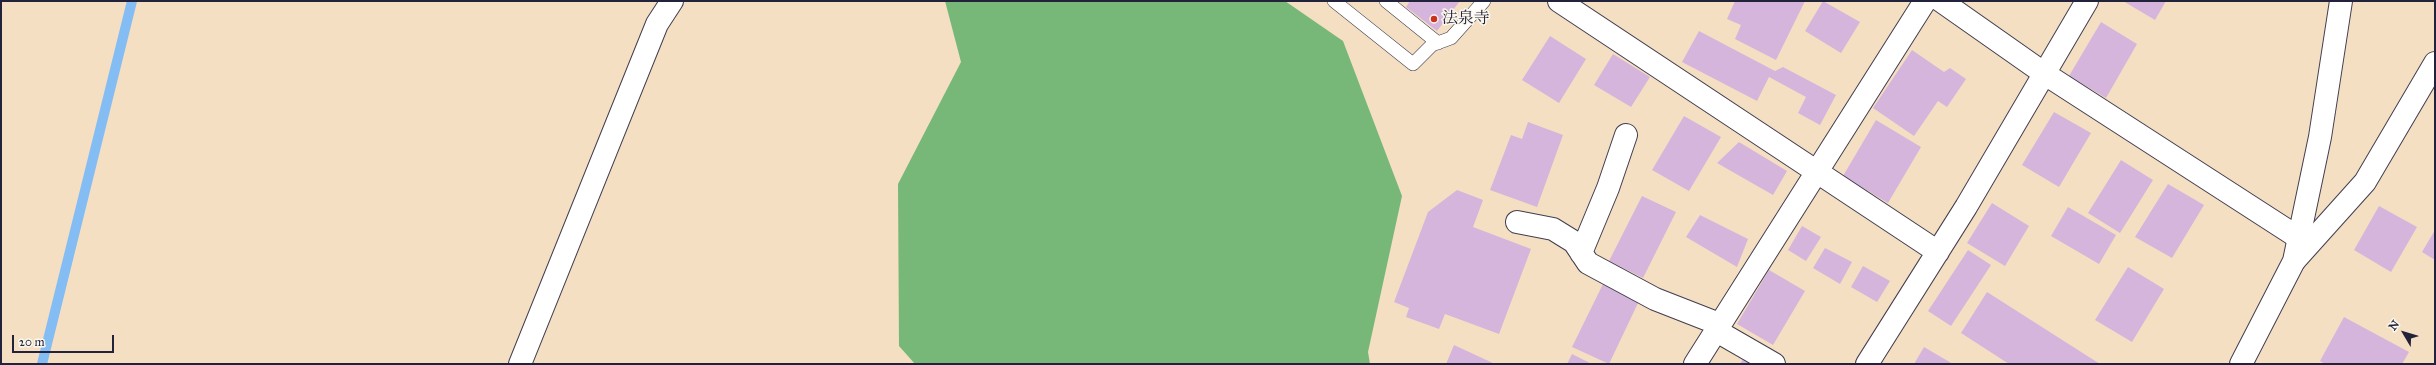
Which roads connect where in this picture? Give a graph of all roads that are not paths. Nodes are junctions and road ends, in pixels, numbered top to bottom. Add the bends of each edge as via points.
1 (672, 1) edge
2 (1334, 1) edge
3 (1386, 1) edge
4 (1484, 1) edge
5 (1559, 1) edge
6 (1925, 1) edge
7 (1941, 1) edge
8 (2087, 1) edge
9 (2341, 1) edge
10 (1438, 43) junction
11 (2435, 63) edge
12 (2045, 74) junction
13 (1626, 135) dead end
14 (1817, 172) junction
15 (1517, 222) dead end
16 (2299, 238) junction
17 (1938, 252) junction
18 (1581, 253) junction
19 (2294, 261) junction
20 (1717, 327) junction
21 (520, 364) edge
22 (1695, 364) edge
23 (1774, 364) edge
24 (1867, 364) edge
25 (2241, 364) edge

1 - 21 street via 657,24
2 - 10 lane via 1413,64 1432,45
3 - 10 lane
4 - 10 lane via 1451,38
5 - 14 street
6 - 14 street
7 - 12 street
8 - 12 street
9 - 16 street via 2320,137
11 - 19 street via 2365,182
12 - 16 street
12 - 17 street
13 - 18 street via 1608,188
14 - 17 street
14 - 20 street
15 - 18 street via 1553,229 1574,242
16 - 19 street
17 - 24 street
18 - 20 street via 1588,263 1655,299
19 - 25 street
20 - 22 street
20 - 23 street

